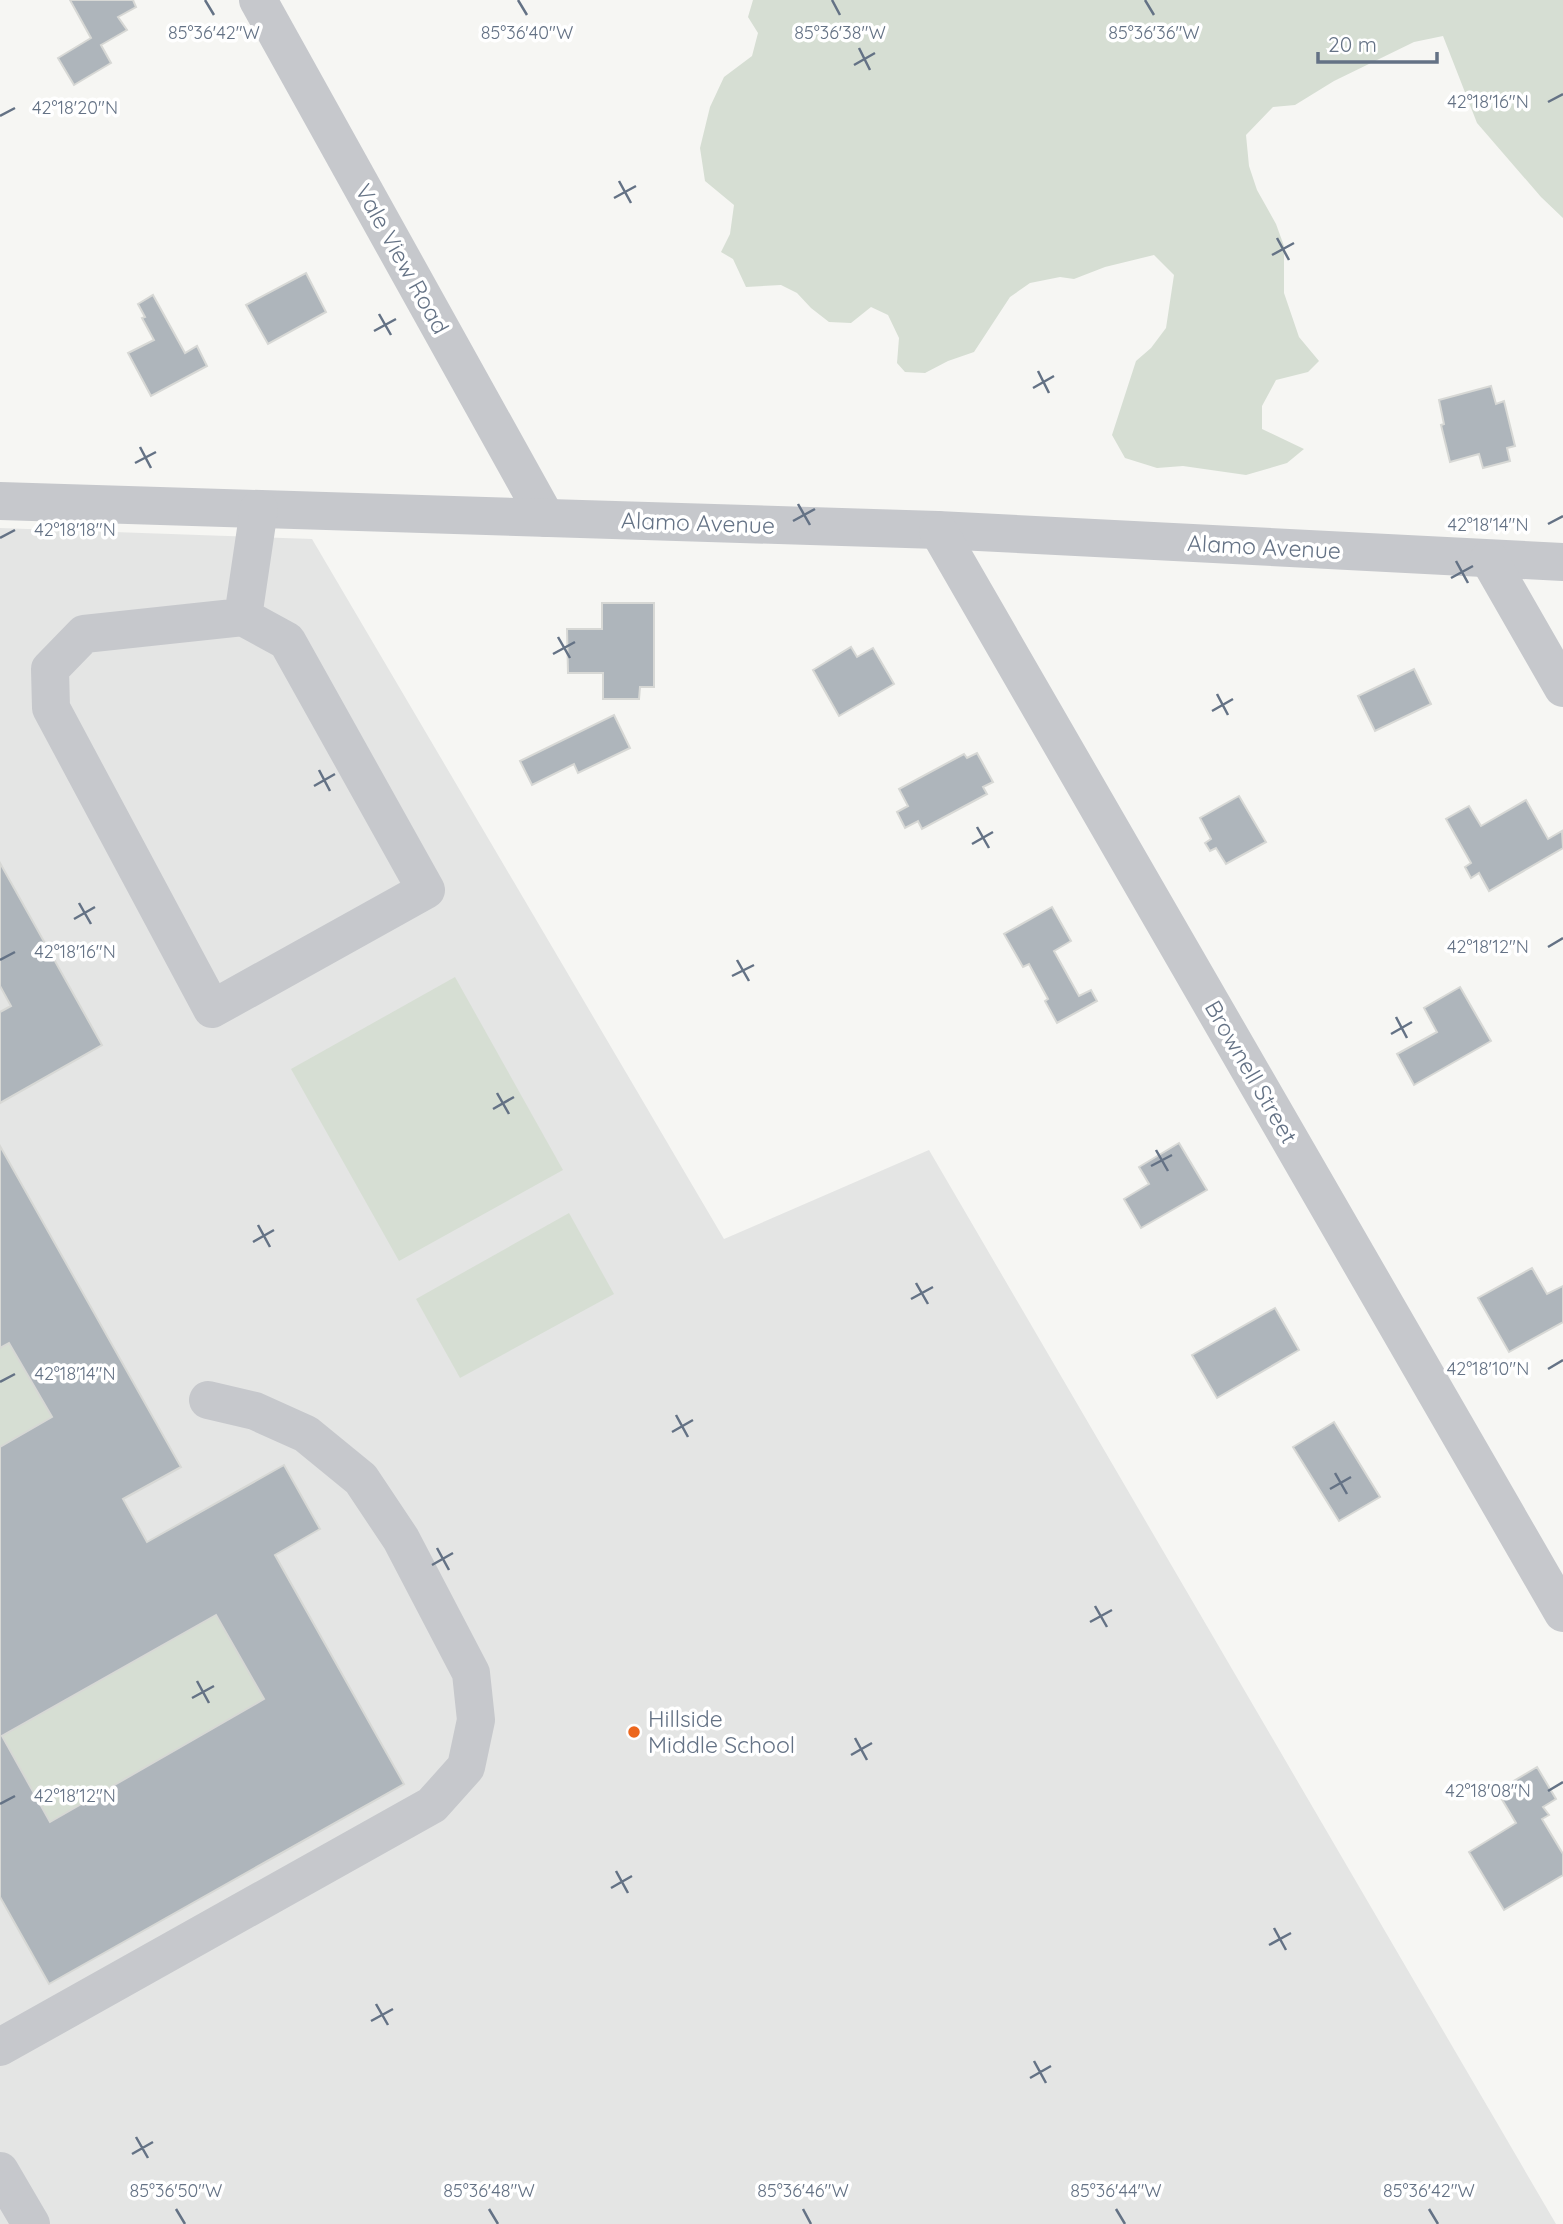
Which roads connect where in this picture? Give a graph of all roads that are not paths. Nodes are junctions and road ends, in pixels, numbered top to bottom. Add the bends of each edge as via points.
1 (258, 0) edge
2 (0, 501) edge
3 (259, 509) junction
4 (545, 518) junction
5 (938, 530) junction
6 (1489, 559) junction
7 (1563, 562) edge
8 (243, 617) junction
9 (1563, 688) edge
10 (208, 1400) dead end
11 (1563, 1613) edge
12 (0, 2047) edge
13 (0, 2171) edge
14 (31, 2224) edge

1 - 4 street, Vale View Road
2 - 3 street, Alamo Avenue
3 - 4 street, Alamo Avenue
3 - 8 street
4 - 5 street, Alamo Avenue
5 - 6 street, Alamo Avenue
5 - 11 street, Brownell Street
6 - 7 street, Alamo Avenue
6 - 9 street
8 - 8 street via 287,641 426,890 212,1009 51,708 50,669 84,634
10 - 12 street via 255,1411 306,1434 361,1479 401,1539 471,1673 477,1720 466,1767 432,1805
13 - 14 street

